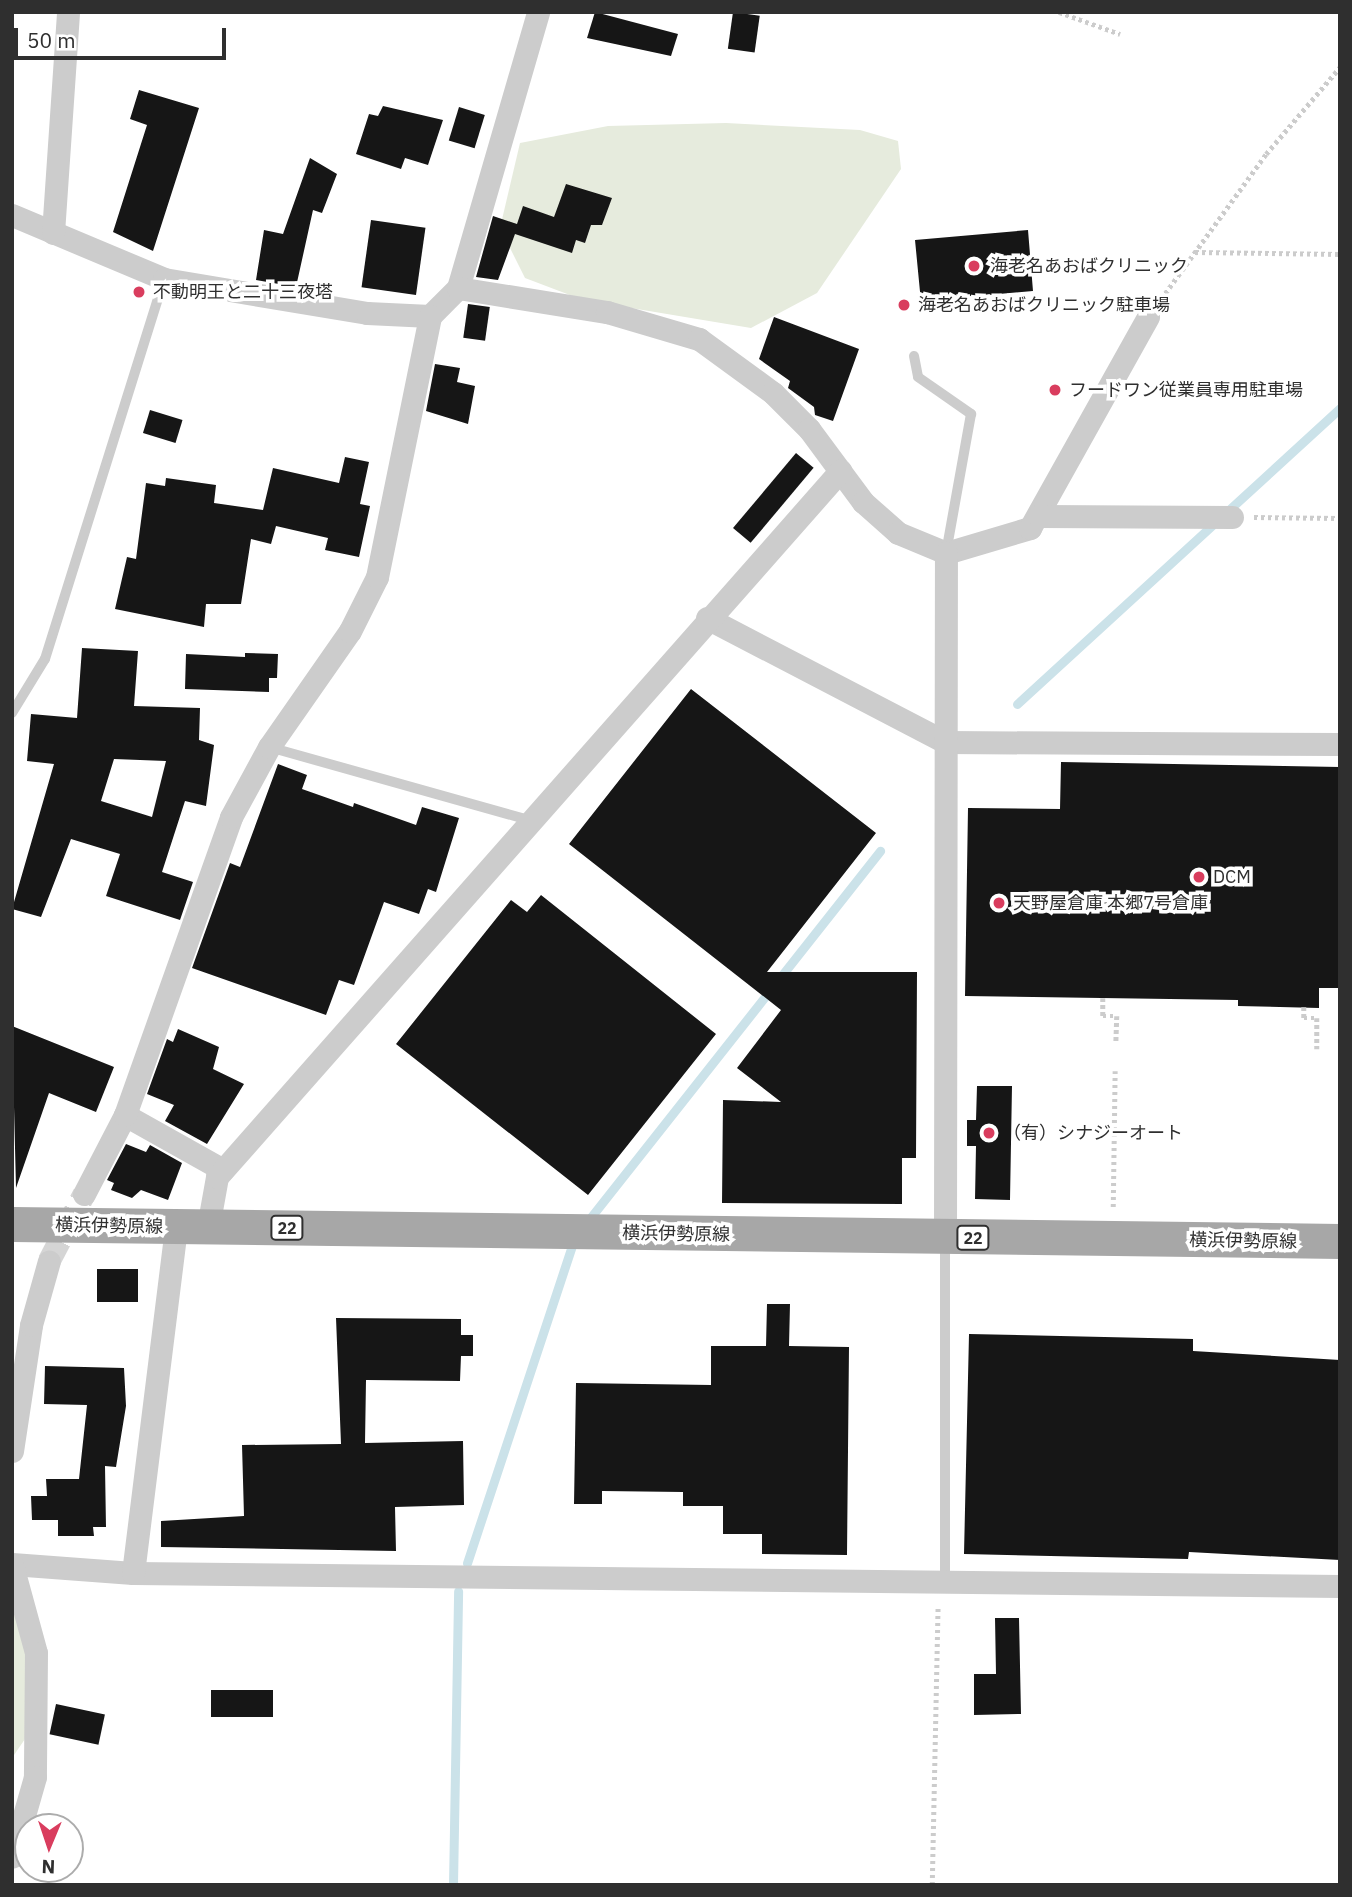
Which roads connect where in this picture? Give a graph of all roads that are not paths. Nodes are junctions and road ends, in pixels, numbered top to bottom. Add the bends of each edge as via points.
1 (68, 12) edge
2 (538, 12) edge
3 (12, 215) edge
4 (53, 233) junction
5 (164, 279) junction
6 (458, 288) junction
7 (430, 316) junction
8 (1148, 317) road end
9 (914, 356) dead end
10 (840, 471) junction
11 (972, 486) dead end
12 (959, 487) junction
13 (1039, 516) junction
14 (1232, 517) road end
15 (946, 553) junction
16 (707, 618) junction
17 (12, 713) edge
18 (946, 742) junction
19 (1340, 744) edge
20 (269, 747) junction
21 (535, 822) junction
22 (125, 1115) junction
23 (223, 1170) junction
24 (84, 1194) tunnel mouth
25 (12, 1224) edge
26 (192, 1227) junction
27 (945, 1238) junction
28 (1340, 1241) edge
29 (49, 1261) tunnel mouth
30 (12, 1451) edge
31 (12, 1565) edge
32 (133, 1573) junction
33 (944, 1581) junction
34 (1340, 1586) edge
35 (12, 1857) edge

1 - 4 street
2 - 6 street
3 - 4 street
4 - 5 street
5 - 7 street via 367,313
5 - 17 lane via 50,646
6 - 7 street
6 - 10 street via 618,314 699,339 772,393
7 - 20 street via 377,577 350,631
8 - 13 street
9 - 12 lane via 918,377 971,414
10 - 15 street via 863,502 898,533
10 - 16 street
11 - 12 lane
12 - 15 lane
13 - 14 street
13 - 15 street via 1030,528
15 - 18 street
16 - 18 street
16 - 21 street
18 - 19 street
18 - 27 street
20 - 21 lane
20 - 22 street via 231,817
21 - 23 street
22 - 23 street
22 - 24 street
23 - 26 street
25 - 26 main road, 横浜伊勢原線 / 22
26 - 27 main road, 横浜伊勢原線 / 22
26 - 32 street
27 - 28 main road, 横浜伊勢原線 / 22
27 - 33 lane
29 - 30 street via 31,1325
31 - 32 street
31 - 35 street via 36,1653 35,1777
32 - 33 street
33 - 34 street

